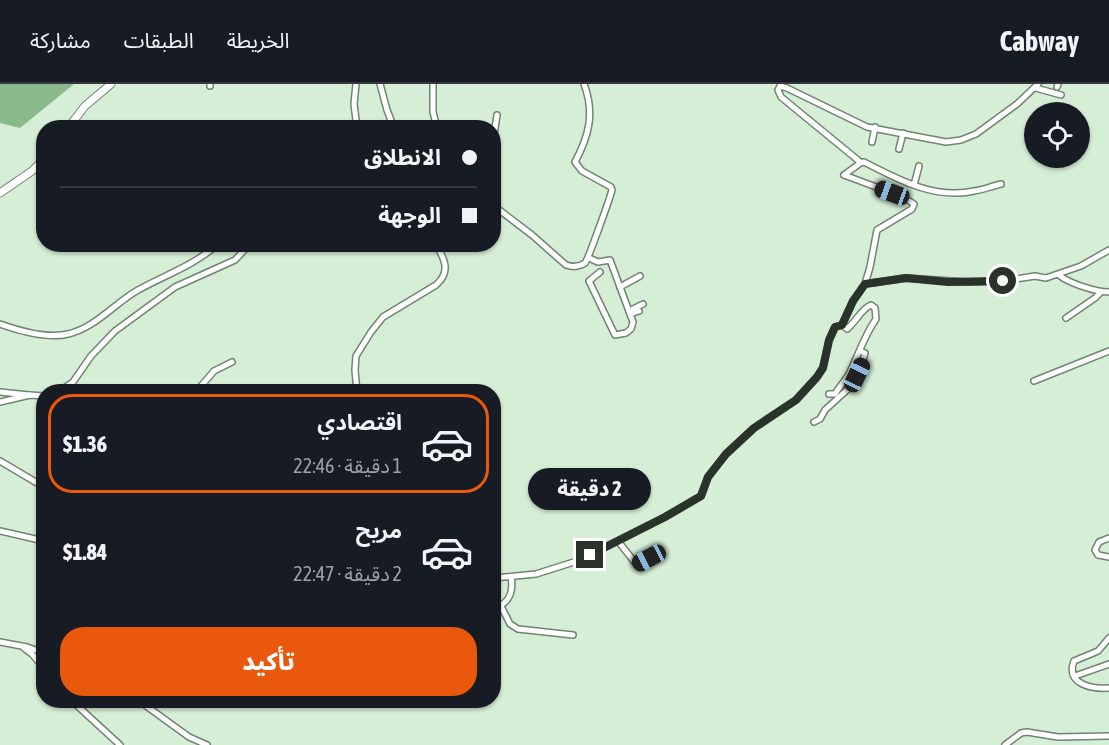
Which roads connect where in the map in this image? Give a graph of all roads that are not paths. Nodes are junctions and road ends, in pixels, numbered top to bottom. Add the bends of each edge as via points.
1 (111, 84) edge
2 (356, 84) edge
3 (380, 84) edge
4 (433, 84) edge
5 (584, 84) edge
6 (1037, 86) edge
7 (1061, 95) dead end
8 (497, 115) dead end
9 (74, 120) edge
10 (356, 120) edge
11 (391, 120) edge
12 (435, 120) edge
13 (496, 120) edge
14 (875, 127) junction
15 (903, 133) junction
16 (872, 142) dead end
17 (899, 149) dead end
18 (860, 163) junction
19 (919, 166) dead end
20 (36, 167) edge
21 (1001, 184) dead end
22 (914, 185) junction
23 (0, 193) edge
24 (501, 211) edge
25 (1109, 250) edge
26 (209, 252) edge
27 (243, 252) edge
28 (439, 252) edge
29 (589, 258) junction
30 (600, 272) dead end
31 (1059, 275) junction
32 (640, 276) dead end
33 (865, 284) junction
34 (620, 287) junction
35 (1101, 292) junction
36 (1109, 292) edge
37 (643, 304) dead end
38 (639, 311) dead end
39 (629, 313) junction
40 (1066, 318) dead end
41 (0, 324) edge
42 (842, 325) junction
43 (860, 351) junction
44 (1109, 351) edge
45 (232, 362) dead end
46 (1034, 381) dead end
47 (70, 384) edge
48 (203, 384) edge
49 (356, 384) edge
50 (0, 392) edge
51 (829, 394) dead end
52 (30, 395) junction
53 (36, 395) edge
54 (0, 402) edge
55 (813, 422) dead end
56 (0, 461) edge
57 (36, 482) edge
58 (0, 531) edge
59 (1109, 538) edge
60 (36, 539) edge
61 (618, 541) junction
62 (1109, 557) edge
63 (649, 558) dead end
64 (511, 577) junction
65 (501, 578) edge
66 (501, 606) joint
67 (573, 634) dead end
68 (1109, 638) edge
69 (0, 642) edge
70 (20, 646) junction
71 (36, 651) edge
72 (36, 659) edge
73 (1109, 664) edge
74 (1075, 676) junction
75 (1109, 688) edge
76 (80, 708) edge
77 (149, 708) edge
78 (1109, 736) edge
79 (200, 744) edge
80 (120, 745) edge
81 (207, 745) edge
82 (1005, 745) edge

1 - 9 street
2 - 10 street
3 - 11 street
4 - 12 street
5 - 29 street via 591,119 575,162 612,190
6 - 7 street
6 - 15 street via 968,138 946,142
8 - 13 street
14 - 15 street
14 - 16 street
14 - 18 street via 858,123 788,88 778,88 781,97
15 - 17 street
18 - 22 street
18 - 33 street via 844,175 914,204 877,230
19 - 22 street
20 - 23 street
21 - 22 street via 972,192 927,190
24 - 29 street via 566,265 580,265
25 - 31 street
26 - 41 street via 71,333 42,335
27 - 47 street via 219,269 175,287 115,331
28 - 49 street via 445,266 444,278 377,324 356,356
29 - 34 street via 598,262 610,260
30 - 39 street via 589,280 615,335 631,329
31 - 33 street via 984,282 906,278
31 - 35 street
32 - 34 street
33 - 42 street
34 - 39 street
35 - 36 street
35 - 40 street
37 - 39 street
38 - 39 street
42 - 43 street via 847,329 867,306 874,308 876,319 866,332
42 - 61 street via 835,327 817,377 796,400 754,428 726,454 708,477 701,496
43 - 51 street via 835,394
43 - 55 street via 865,353 853,382
44 - 46 street
45 - 48 street via 214,370
50 - 52 street
52 - 53 street
52 - 54 street
56 - 57 street
58 - 60 street
59 - 62 street via 1095,550 1098,555
61 - 63 street via 636,564
61 - 64 street via 567,565
64 - 65 street
64 - 66 street via 511,595
66 - 67 street via 510,624 518,629
68 - 74 street via 1098,651 1074,661
69 - 70 street
70 - 71 street
70 - 72 street
73 - 74 street
74 - 75 street via 1088,688
76 - 80 street
77 - 79 street
78 - 82 street via 1058,737 1027,732
79 - 81 street

